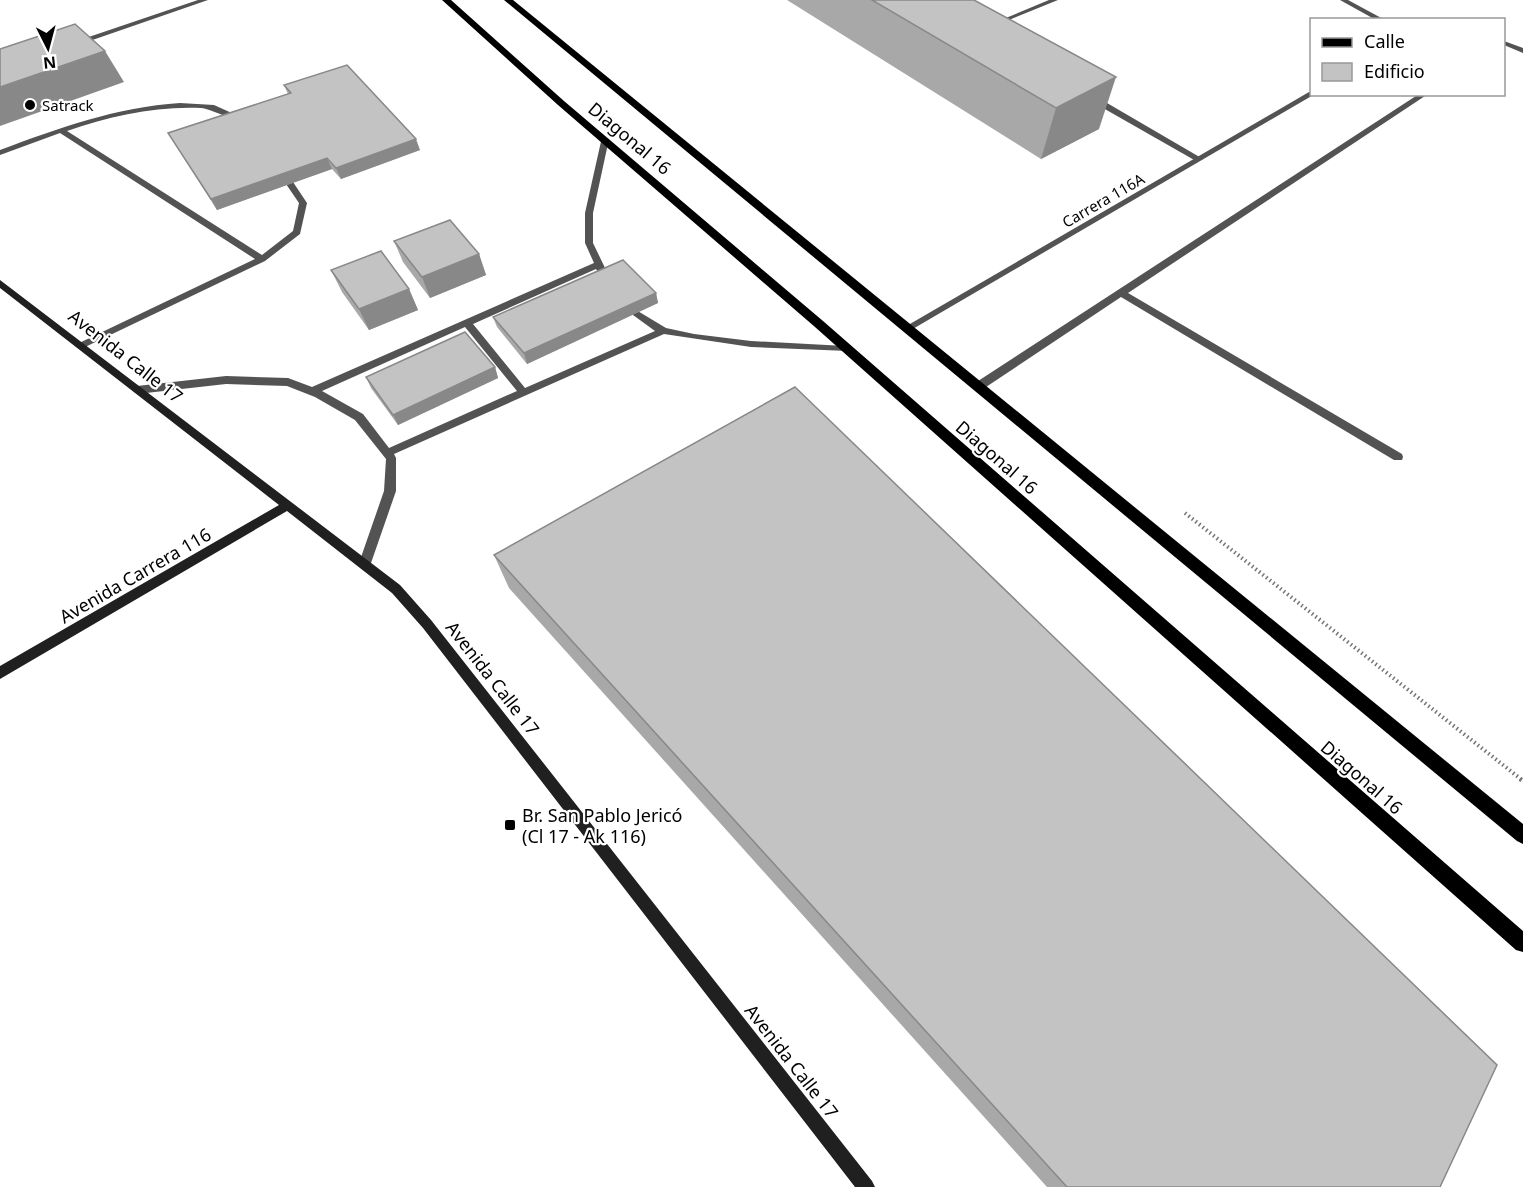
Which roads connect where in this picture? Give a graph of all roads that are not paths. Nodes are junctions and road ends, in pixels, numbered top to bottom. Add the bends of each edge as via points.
1 (205, 0) edge
2 (446, 0) edge
3 (508, 0) edge
4 (1055, 0) edge
5 (1343, 0) edge
6 (1378, 18) edge
7 (984, 28) edge
8 (1505, 45) edge
9 (65, 47) edge
10 (1523, 51) edge
11 (1086, 95) edge
12 (1310, 95) edge
13 (1422, 96) edge
14 (245, 121) edge
15 (61, 130) junction
16 (604, 139) junction
17 (0, 153) edge
18 (1199, 159) junction
19 (290, 184) edge
20 (262, 259) junction
21 (598, 265) junction
22 (606, 279) edge
23 (0, 283) edge
24 (1122, 293) junction
25 (636, 313) edge
26 (467, 323) junction
27 (908, 328) junction
28 (663, 331) junction
29 (81, 346) junction
30 (845, 349) junction
31 (979, 386) junction
32 (137, 390) junction
33 (313, 391) junction
34 (524, 393) junction
35 (387, 453) junction
36 (1398, 457) dead end
37 (287, 506) junction
38 (365, 563) junction
39 (0, 673) edge
40 (1523, 836) edge
41 (1523, 943) edge
42 (866, 1187) edge

1 - 9 street
2 - 16 main road, Diagonal 16
3 - 27 main road, Diagonal 16
4 - 7 street
5 - 6 street
8 - 10 street
11 - 18 street
12 - 18 street, Carrera 116A
13 - 24 street
14 - 15 street via 209,106 182,106 112,115
15 - 17 street
15 - 20 street
16 - 21 street via 589,213 589,243
16 - 30 main road, Diagonal 16
18 - 27 street, Carrera 116A
19 - 20 street via 303,202 297,232
20 - 29 street
21 - 22 street
21 - 26 street
23 - 29 main road, Avenida Calle 17
24 - 31 street
24 - 36 street
25 - 28 street
26 - 33 street
26 - 34 street
27 - 31 main road, Diagonal 16
28 - 30 street via 751,344
28 - 34 street
29 - 32 main road, Avenida Calle 17
30 - 41 main road, Diagonal 16
31 - 40 main road, Diagonal 16
32 - 33 street via 226,380 288,382
32 - 37 main road, Avenida Calle 17
33 - 35 street via 359,417
34 - 35 street
35 - 38 street via 391,458 390,491
37 - 38 main road, Avenida Calle 17
37 - 39 main road, Avenida Carrera 116
38 - 42 main road, Avenida Calle 17 via 396,589 427,624

